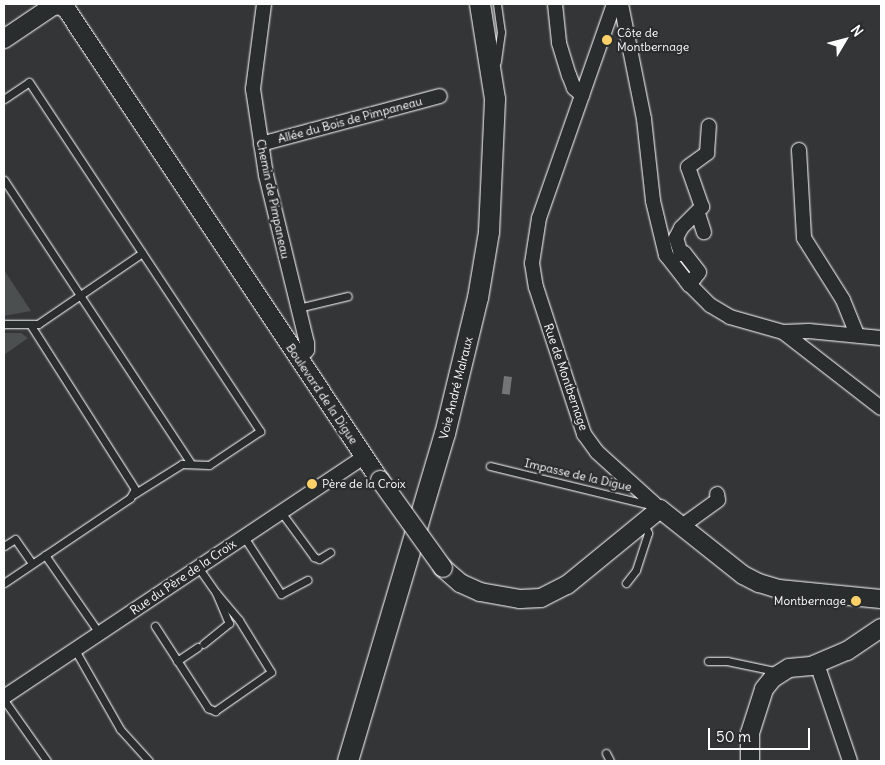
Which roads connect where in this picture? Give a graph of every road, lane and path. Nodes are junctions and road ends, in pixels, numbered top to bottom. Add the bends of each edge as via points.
1 (264, 4) edge
2 (468, 4) edge
3 (480, 4) edge
4 (497, 4) edge
5 (555, 4) edge
6 (614, 4) edge
7 (620, 4) edge
8 (4, 39) edge
9 (440, 96) dead end
10 (582, 96) junction
11 (4, 99) edge
12 (495, 99) junction
13 (709, 126) dead end
14 (261, 144) junction
15 (800, 150) dead end
16 (4, 180) edge
17 (703, 208) junction
18 (704, 232) dead end
19 (142, 253) junction
20 (689, 285) junction
21 (80, 295) junction
22 (348, 296) dead end
23 (298, 308) junction
24 (4, 324) edge
25 (31, 326) junction
26 (783, 332) junction
27 (857, 335) junction
28 (881, 338) edge
29 (298, 360) junction
30 (881, 408) edge
31 (364, 457) junction
32 (190, 462) junction
33 (490, 466) dead end
34 (134, 494) junction
35 (721, 497) dead end
36 (660, 509) junction
37 (281, 512) junction
38 (643, 522) junction
39 (682, 526) junction
40 (243, 536) junction
41 (4, 546) edge
42 (330, 552) dead end
43 (46, 555) junction
44 (32, 563) junction
45 (198, 567) junction
46 (307, 580) dead end
47 (4, 583) edge
48 (626, 583) dead end
49 (216, 593) junction
50 (881, 599) edge
51 (155, 626) dead end
52 (881, 628) edge
53 (99, 633) junction
54 (75, 650) junction
55 (177, 661) junction
56 (708, 661) dead end
57 (816, 664) junction
58 (780, 672) junction
59 (4, 699) edge
60 (606, 753) dead end
61 (745, 760) edge
62 (47, 761) edge
63 (149, 761) edge
64 (336, 761) edge
65 (348, 761) edge
66 (610, 761) edge
67 (850, 761) edge

1 - 14 street, Chemin de Pimpaneau via 253,89
2 - 64 main road, Voie André Malraux via 478,52 482,144 478,219 465,297 437,424
3 - 12 main road, Voie André Malraux
4 - 12 lane via 502,32
5 - 10 street via 559,43 568,75
6 - 10 street, Rue de Montbernage
7 - 20 street via 641,103 653,202 666,254
8 - 29 street, Boulevard de la Digue via 53,6 61,5 75,19
9 - 14 street, Allée du Bois de Pimpaneau
10 - 36 street, Rue de Montbernage via 539,218 532,263 536,287 584,434 597,452
11 - 19 lane via 29,82
12 - 65 main road, Voie André Malraux via 489,232 470,332 445,434
13 - 17 street via 706,153 688,167
14 - 23 street, Chemin de Pimpaneau
15 - 27 street via 804,238 847,307
16 - 21 lane
17 - 18 street via 699,217
17 - 20 street via 681,228 676,238 680,254 684,253 699,272
19 - 21 lane
19 - 32 lane via 260,431 209,464
20 - 26 street via 730,318
21 - 25 lane
21 - 32 lane
22 - 23 lane
23 - 29 street, Chemin de Pimpaneau via 307,347
24 - 25 lane
25 - 34 lane via 132,479
26 - 27 street
26 - 30 street
27 - 28 street
29 - 31 street, Boulevard de la Digue
31 - 37 street, Rue du Père de la Croix
31 - 38 street, Boulevard de la Digue, bridge via 443,568 460,583 480,592 520,599 541,598 567,585
32 - 34 lane
33 - 36 lane, Impasse de la Digue via 635,499
34 - 43 lane
35 - 39 street
36 - 38 street, Boulevard de la Digue
36 - 39 street, Rue de Montbernage
37 - 40 street, Rue du Père de la Croix
37 - 42 lane via 314,557
38 - 48 lane via 648,533 636,570
39 - 50 street, Rue de Montbernage via 743,575 759,583 779,589
40 - 45 street, Rue du Père de la Croix
40 - 46 lane via 281,594
41 - 44 lane via 16,539
43 - 44 lane
43 - 53 lane
44 - 47 lane
45 - 49 lane
45 - 53 street, Rue du Père de la Croix
49 - 55 lane via 229,623
49 - 55 lane via 236,615 271,672 211,711
51 - 55 lane
52 - 57 street via 860,644
53 - 54 street, Rue du Père de la Croix
54 - 59 street, Rue du Père de la Croix
54 - 63 lane via 120,729
56 - 58 lane via 727,661
57 - 58 street
57 - 67 street
58 - 61 street via 764,689
59 - 62 lane
60 - 66 lane

